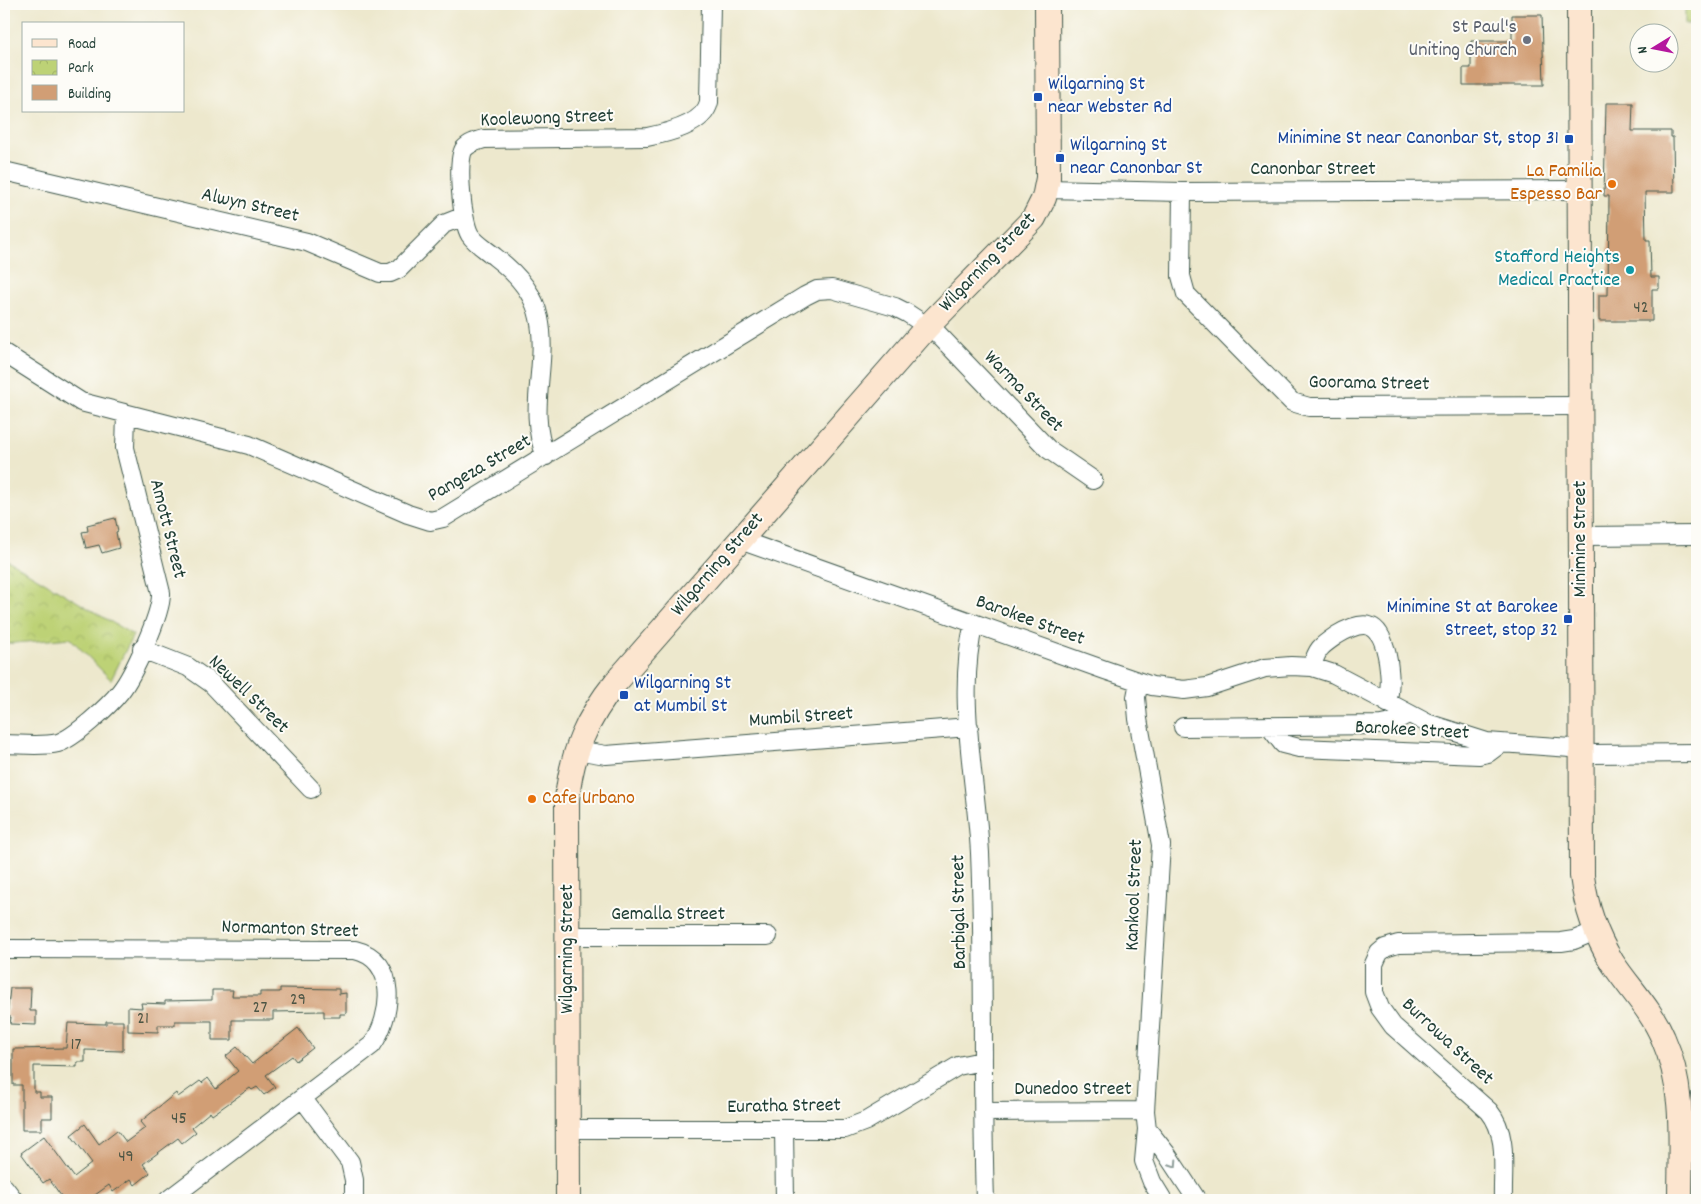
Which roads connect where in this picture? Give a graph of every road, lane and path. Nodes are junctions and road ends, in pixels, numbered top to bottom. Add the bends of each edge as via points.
1 (711, 4) edge
2 (1047, 4) edge
3 (1579, 4) edge
4 (4, 171) edge
5 (1046, 189) junction
6 (1580, 190) junction
7 (1182, 192) junction
8 (464, 216) junction
9 (927, 327) junction
10 (4, 353) edge
11 (1580, 406) junction
12 (126, 414) junction
13 (546, 456) junction
14 (1094, 480) dead end
15 (1697, 535) edge
16 (1581, 536) junction
17 (740, 540) junction
18 (974, 623) junction
19 (142, 649) junction
20 (1312, 667) junction
21 (1139, 682) junction
22 (1387, 703) junction
23 (1408, 714) junction
24 (1269, 726) junction
25 (969, 727) junction
26 (1183, 727) dead end
27 (4, 744) edge
28 (1500, 744) junction
29 (576, 750) junction
30 (1581, 751) junction
31 (1697, 753) edge
32 (311, 789) dead end
33 (1596, 931) junction
34 (568, 936) junction
35 (768, 936) dead end
36 (4, 949) edge
37 (982, 1061) junction
38 (303, 1099) junction
39 (983, 1112) junction
40 (1145, 1112) junction
41 (569, 1129) junction
42 (784, 1129) junction
43 (1147, 1129) junction
44 (4, 1187) edge
45 (14, 1200) edge
46 (168, 1200) edge
47 (354, 1200) edge
48 (568, 1200) edge
49 (785, 1200) edge
50 (985, 1200) edge
51 (1163, 1200) edge
52 (1197, 1200) edge
53 (1502, 1200) edge
54 (1680, 1200) edge

1 - 8 street, Koolewong Street via 710,94 702,116 665,134 647,137 491,139 470,143 461,156
2 - 5 street, Wilgarning Street
3 - 6 street, Minimine Street
4 - 8 street, Alwyn Street via 302,240 373,271 385,273 405,265 448,221
5 - 7 street, Canonbar Street
5 - 9 street, Wilgarning Street via 1040,209 1028,226
6 - 7 street, Canonbar Street
6 - 11 street, Minimine Street
7 - 11 street, Goorama Street via 1181,276 1186,294 1292,402 1309,407
8 - 13 street, Koolewong Street via 470,235 514,274 536,308 542,344 536,417
9 - 13 street, Pangeza Street via 895,307 839,290 817,290
9 - 14 street, Warma Street via 936,332 1048,449
9 - 17 street, Wilgarning Street
10 - 12 street, Pangeza Street via 82,402
11 - 16 street, Minimine Street
12 - 13 street, Pangeza Street via 250,445 430,521 443,518
12 - 19 street, Amott Street via 124,448 161,593 160,608
15 - 16 street
16 - 30 street, Minimine Street
17 - 18 street, Barokee Street
17 - 29 street, Wilgarning Street via 604,697
18 - 21 street, Barokee Street
18 - 25 street, Barbigal Street via 969,647
19 - 27 street, Amott Street via 120,693 70,736 49,744
19 - 32 street, Newell Street via 188,667 211,683
20 - 21 street, Barokee Street via 1265,668 1207,687 1184,690
20 - 22 street, Barokee Street via 1334,674
20 - 22 street, Barokee Street via 1317,650 1325,643 1352,627 1372,626 1385,643 1391,685
21 - 40 street, Kankool Street via 1136,697 1138,719 1161,845
22 - 23 street, Barokee Street
23 - 24 street, Barokee Street via 1381,725
23 - 28 street, Barokee Street via 1456,734
24 - 26 street, Barokee Street
24 - 28 street, Barokee Street via 1283,744 1293,748 1480,755
25 - 29 street, Mumbil Street via 606,755
25 - 37 street, Barbigal Street via 980,861
28 - 30 street, Barokee Street
29 - 34 street, Wilgarning Street via 567,800
30 - 31 street, Barokee Street via 1591,754
30 - 33 street, Minimine Street via 1582,876
33 - 53 street, Burrowa Street via 1561,942 1398,944 1385,948 1376,959 1374,992 1386,1016 1488,1111 1499,1126 1502,1137
33 - 54 street, Minimine Street via 1612,962 1649,1009 1670,1054 1679,1095
34 - 35 street, Gemalla Street
34 - 41 street, Wilgarning Street
36 - 38 street, Normanton Street via 356,950 371,956 386,978 387,999 382,1028 372,1045
37 - 39 street, Barbigal Street
37 - 42 street, Euratha Street via 958,1066 852,1127
38 - 46 street, Normanton Street
38 - 47 street via 350,1162
39 - 40 street, Dunedoo Street
39 - 50 street, Barbigal Street
40 - 43 street, Dunedoo Street
41 - 42 street, Euratha Street
41 - 48 street, Wilgarning Street
42 - 49 street
43 - 51 street, Dunedoo Street via 1144,1161
43 -> 52 street
44 - 45 street

